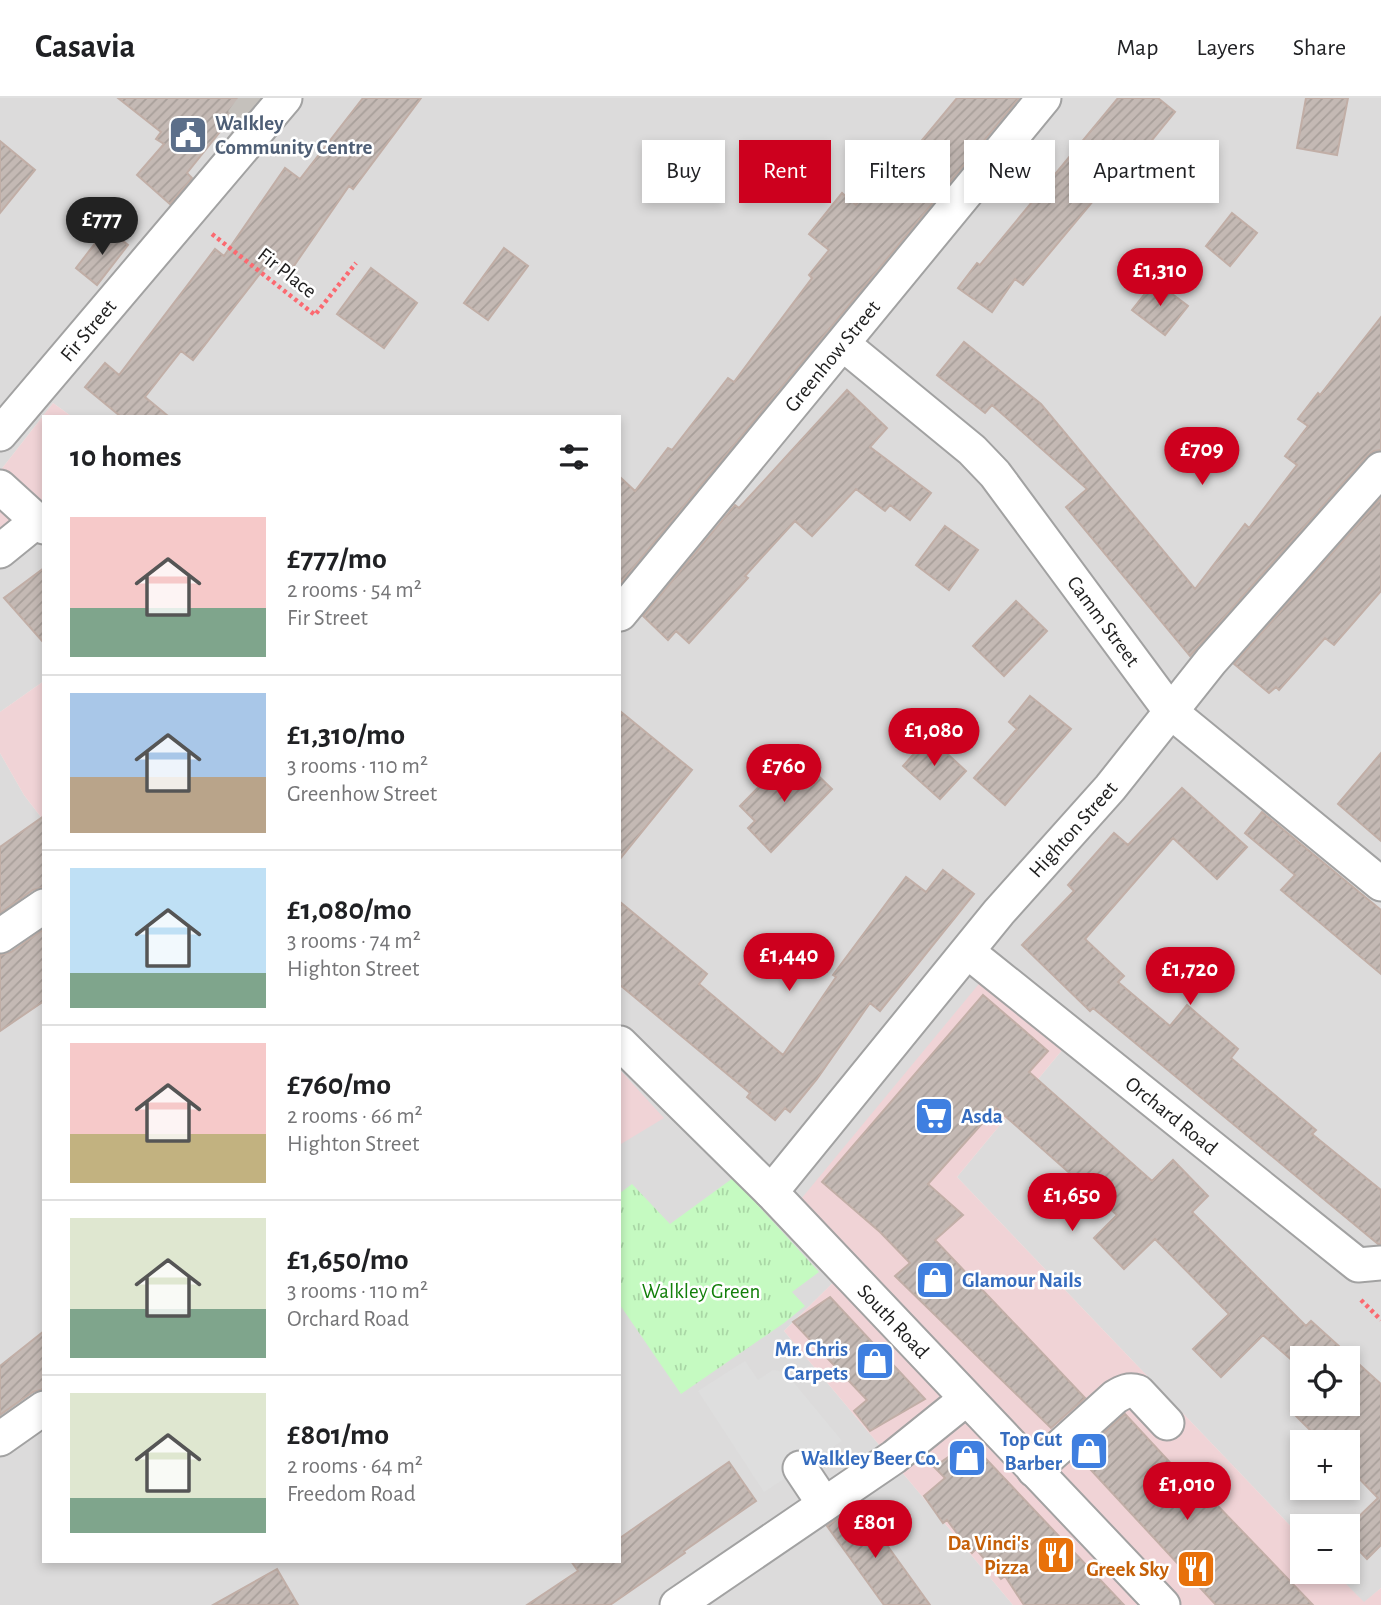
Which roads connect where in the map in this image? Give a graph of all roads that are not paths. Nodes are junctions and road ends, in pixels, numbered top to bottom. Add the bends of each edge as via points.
1 (285, 98) edge
2 (1044, 98) edge
3 (843, 344) junction
4 (0, 434) edge
5 (1381, 470) edge
6 (0, 486) edge
7 (41, 524) edge
8 (0, 551) edge
9 (621, 613) edge
10 (1171, 712) junction
11 (1381, 884) edge
12 (42, 907) edge
13 (0, 936) edge
14 (968, 952) junction
15 (621, 1044) edge
16 (771, 1192) junction
17 (1381, 1264) edge
18 (966, 1399) junction
19 (42, 1409) edge
20 (1167, 1423) dead end
21 (0, 1439) edge
22 (800, 1468) dead end
23 (1034, 1470) junction
24 (824, 1504) junction
25 (677, 1605) edge
26 (1163, 1605) edge

1 - 4 street, Fir Street
2 - 3 street, Greenhow Street
3 - 9 street, Greenhow Street
3 - 10 street, Camm Street via 995,474
5 - 10 street, Highton Street
6 - 7 street
7 - 8 street
10 - 11 street, Camm Street
10 - 14 street, Highton Street
12 - 13 street
14 - 16 street, Highton Street
14 - 17 street, Orchard Road via 1358,1265
15 - 16 street, South Road
16 - 18 street, South Road
18 - 23 street, South Road
18 - 24 street via 894,1457
19 - 21 street
20 - 23 street via 1138,1392 1125,1392
22 - 24 street
23 - 26 street, South Road
24 - 25 street

